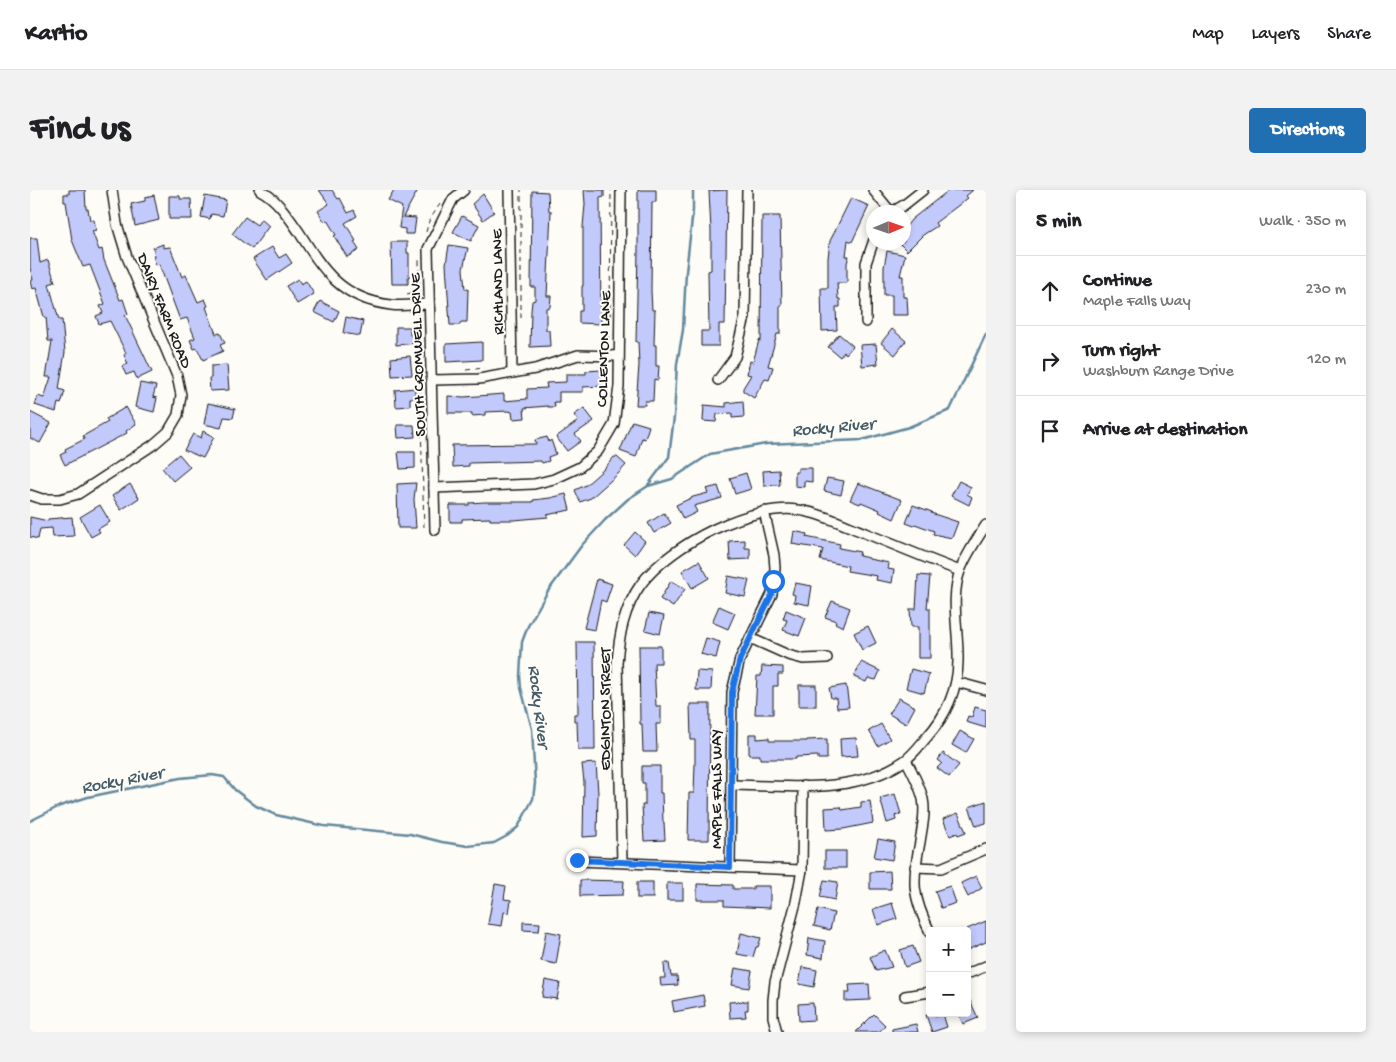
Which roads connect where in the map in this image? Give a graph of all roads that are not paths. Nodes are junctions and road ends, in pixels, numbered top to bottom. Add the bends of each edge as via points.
1 (112, 190) edge
2 (260, 190) edge
3 (464, 190) edge
4 (509, 190) edge
5 (621, 190) edge
6 (747, 190) edge
7 (873, 190) edge
8 (923, 190) edge
9 (885, 205) edge
10 (904, 205) edge
11 (871, 250) edge
12 (429, 304) junction
13 (866, 322) dead end
14 (618, 356) junction
15 (512, 373) junction
16 (432, 380) junction
17 (718, 380) dead end
18 (434, 488) junction
19 (30, 495) edge
20 (764, 511) junction
21 (986, 524) edge
22 (435, 530) dead end
23 (960, 571) junction
24 (750, 638) junction
25 (827, 658) dead end
26 (956, 682) junction
27 (986, 690) edge
28 (906, 760) junction
29 (731, 785) junction
30 (804, 786) junction
31 (986, 849) edge
32 (577, 860) dead end
33 (622, 862) junction
34 (730, 867) junction
35 (915, 867) junction
36 (802, 870) junction
37 (927, 927) edge
38 (986, 966) edge
39 (971, 972) edge
40 (926, 993) edge
41 (905, 996) dead end
42 (777, 1032) edge

1 - 19 street, DAIRY FARM ROAD via 117,224 127,257 177,376 181,395 178,415 168,432 152,445 78,494 60,499
2 - 12 street via 286,213 333,280 349,291 391,305
3 - 12 street, SOUTH CROMWELL DRIVE via 454,199 428,248
4 - 15 street, RICHLAND LANE
5 - 14 street, COLLENTON LANE
6 - 17 street via 745,317 735,357
7 - 9 street
8 - 10 street
11 - 13 street via 866,263
12 - 16 street, SOUTH CROMWELL DRIVE
14 - 15 street via 578,355
14 - 18 street, COLLENTON LANE via 619,386 614,424 598,451 580,467 534,484
15 - 16 street via 478,379
16 - 18 street, SOUTH CROMWELL DRIVE
18 - 22 street, SOUTH CROMWELL DRIVE
20 - 23 street, EDGINTON STREET via 803,510
20 - 24 street, MAPLE FALLS WAY via 774,556 772,594
20 - 33 street, EDGINTON STREET via 742,517 669,555 641,584 624,618 617,663
21 - 23 street
23 - 26 street
24 - 25 street via 788,655
24 - 29 street, MAPLE FALLS WAY via 740,659 732,692
26 - 27 street
26 - 28 street via 937,726
28 - 30 street via 885,773 850,783
28 - 35 street via 924,800 924,821
29 - 30 street
29 - 34 street, MAPLE FALLS WAY
30 - 36 street
31 - 35 street via 941,868
32 - 33 street
33 - 34 street
34 - 36 street
35 - 37 street via 914,889
36 - 42 street via 772,1000
38 - 39 street
40 - 41 street

